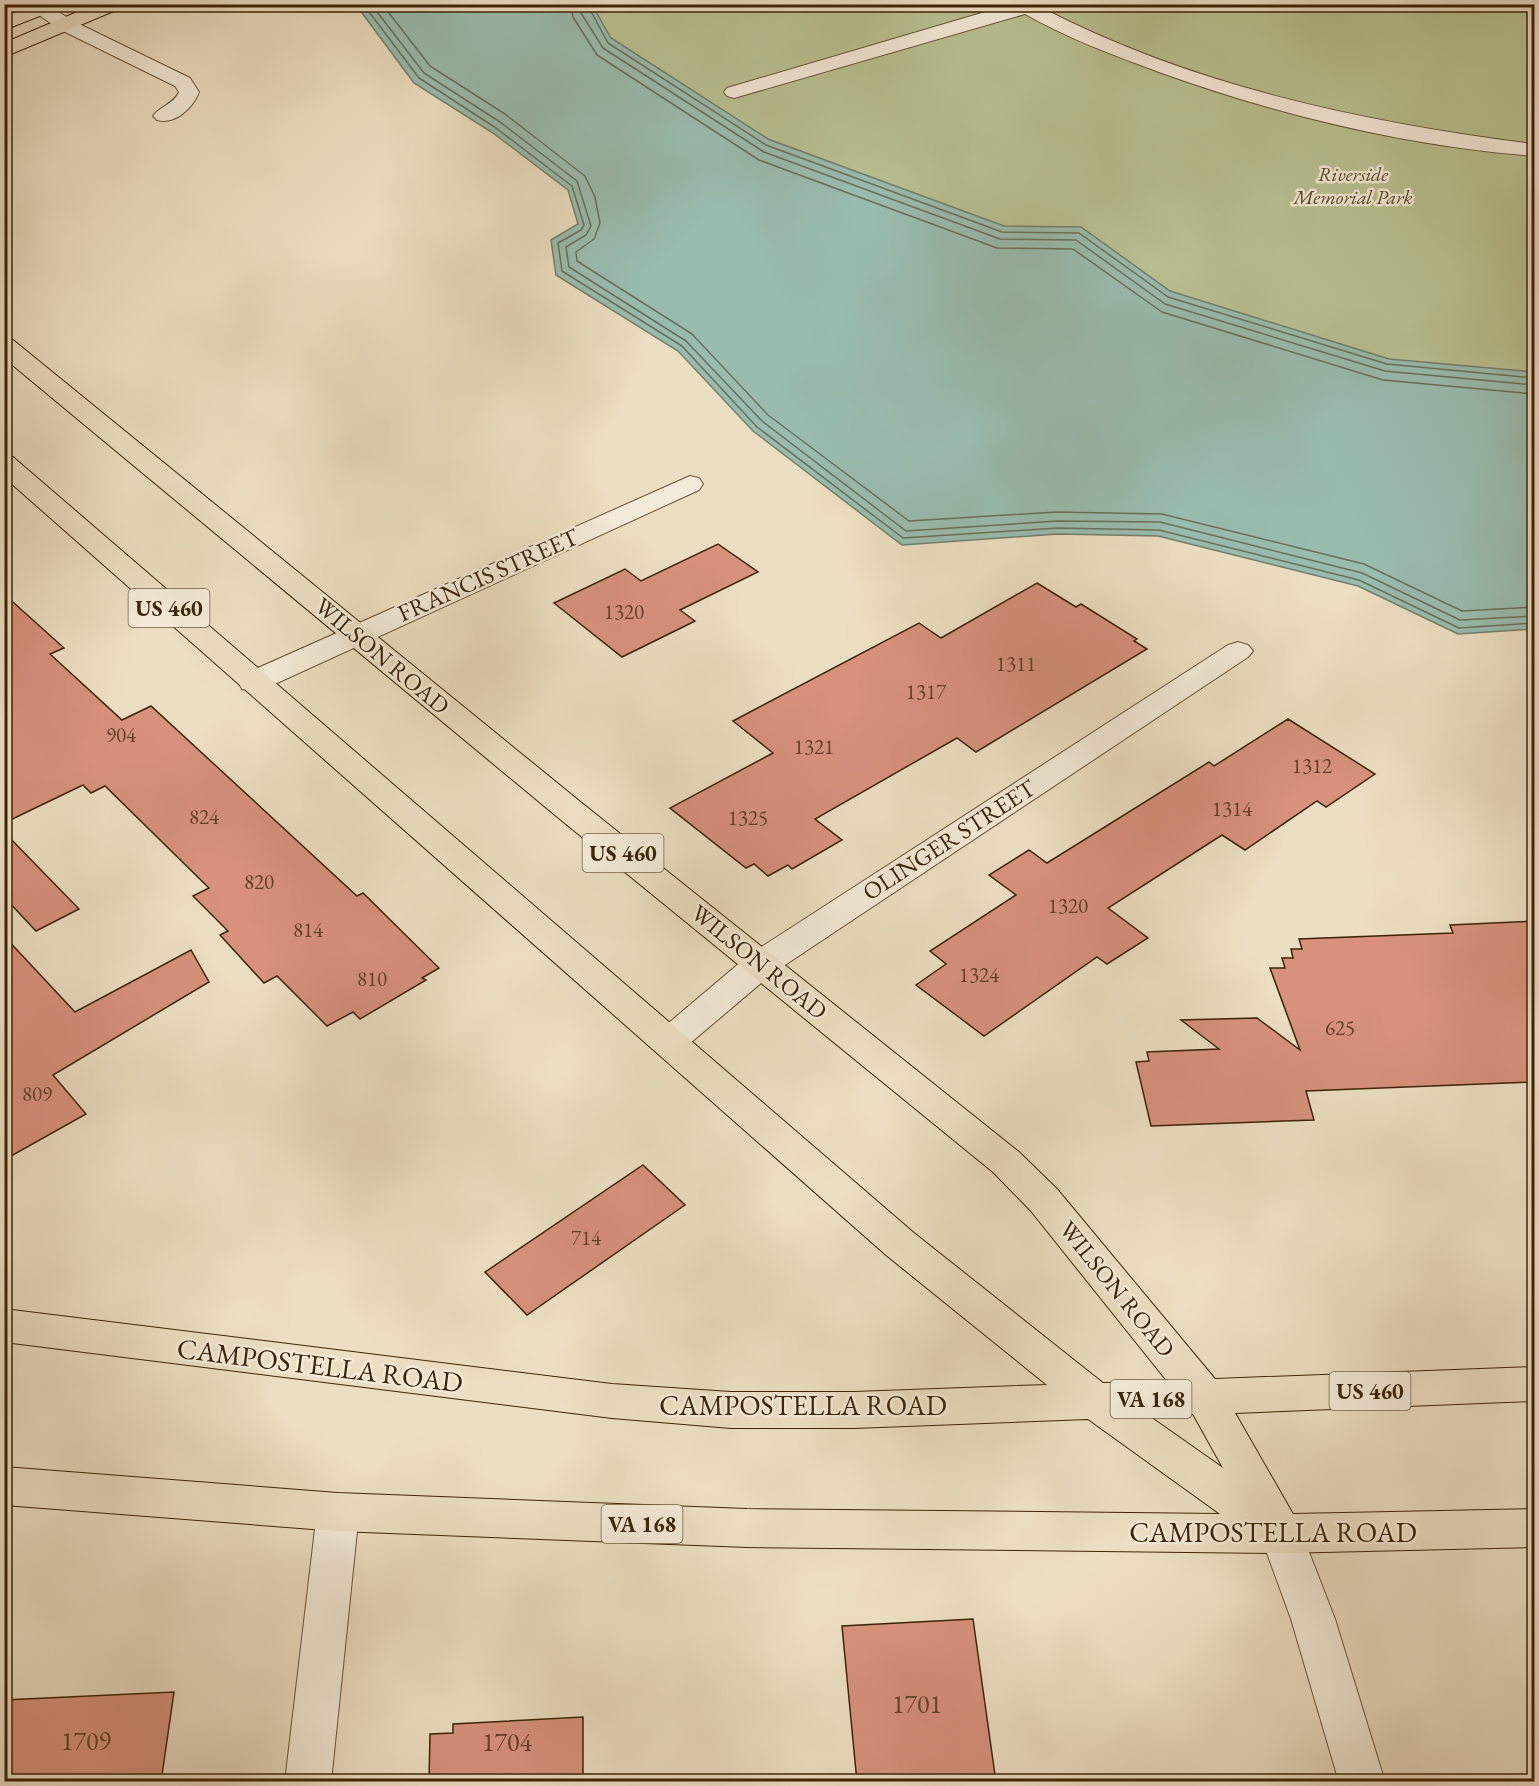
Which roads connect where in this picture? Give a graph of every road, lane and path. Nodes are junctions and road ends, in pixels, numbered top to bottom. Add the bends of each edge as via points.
1 (114, 4) edge
2 (41, 6) edge
3 (1029, 6) edge
4 (4, 24) edge
5 (66, 25) junction
6 (4, 51) edge
7 (734, 92) dead end
8 (164, 116) dead end
9 (1534, 150) edge
10 (4, 345) edge
11 (4, 463) edge
12 (690, 484) dead end
13 (355, 634) junction
14 (1238, 651) dead end
15 (253, 682) junction
16 (760, 963) junction
17 (670, 1041) junction
18 (4, 1325) edge
19 (1534, 1384) edge
20 (1205, 1397) junction
21 (1096, 1402) junction
22 (4, 1486) edge
23 (338, 1512) junction
24 (1534, 1528) edge
25 (1281, 1534) junction
26 (308, 1782) edge
27 (1362, 1782) edge

1 - 5 main road
2 - 4 main road
2 - 5 street
3 - 7 street
3 - 9 street via 1107,46 1249,95 1410,131
5 - 6 main road
5 - 8 street via 183,82 189,92 185,102
10 - 13 main road, WILSON ROAD / US 460
11 - 15 main road, US 460
12 - 13 street, FRANCIS STREET
13 - 15 street, FRANCIS STREET
13 - 16 main road, WILSON ROAD / US 460
14 - 16 street, OLINGER STREET
15 - 17 main road, US 460
16 - 17 street, OLINGER STREET
16 - 20 main road, WILSON ROAD / US 460 via 1044,1200
17 - 21 main road, US 460 via 900,1244
18 - 21 main road, CAMPOSTELLA ROAD / VA 168 via 600,1400 731,1410
19 - 20 main road, CAMPOSTELLA ROAD / US 460
20 - 21 main road, CAMPOSTELLA ROAD / VA 168
20 - 25 main road, WILSON ROAD
21 - 25 main road, US 460
22 - 23 main road, CAMPOSTELLA ROAD / VA 168
23 - 25 main road, CAMPOSTELLA ROAD / VA 168 via 747,1528
23 - 26 street
24 - 25 main road, CAMPOSTELLA ROAD
25 - 27 street via 1313,1619

